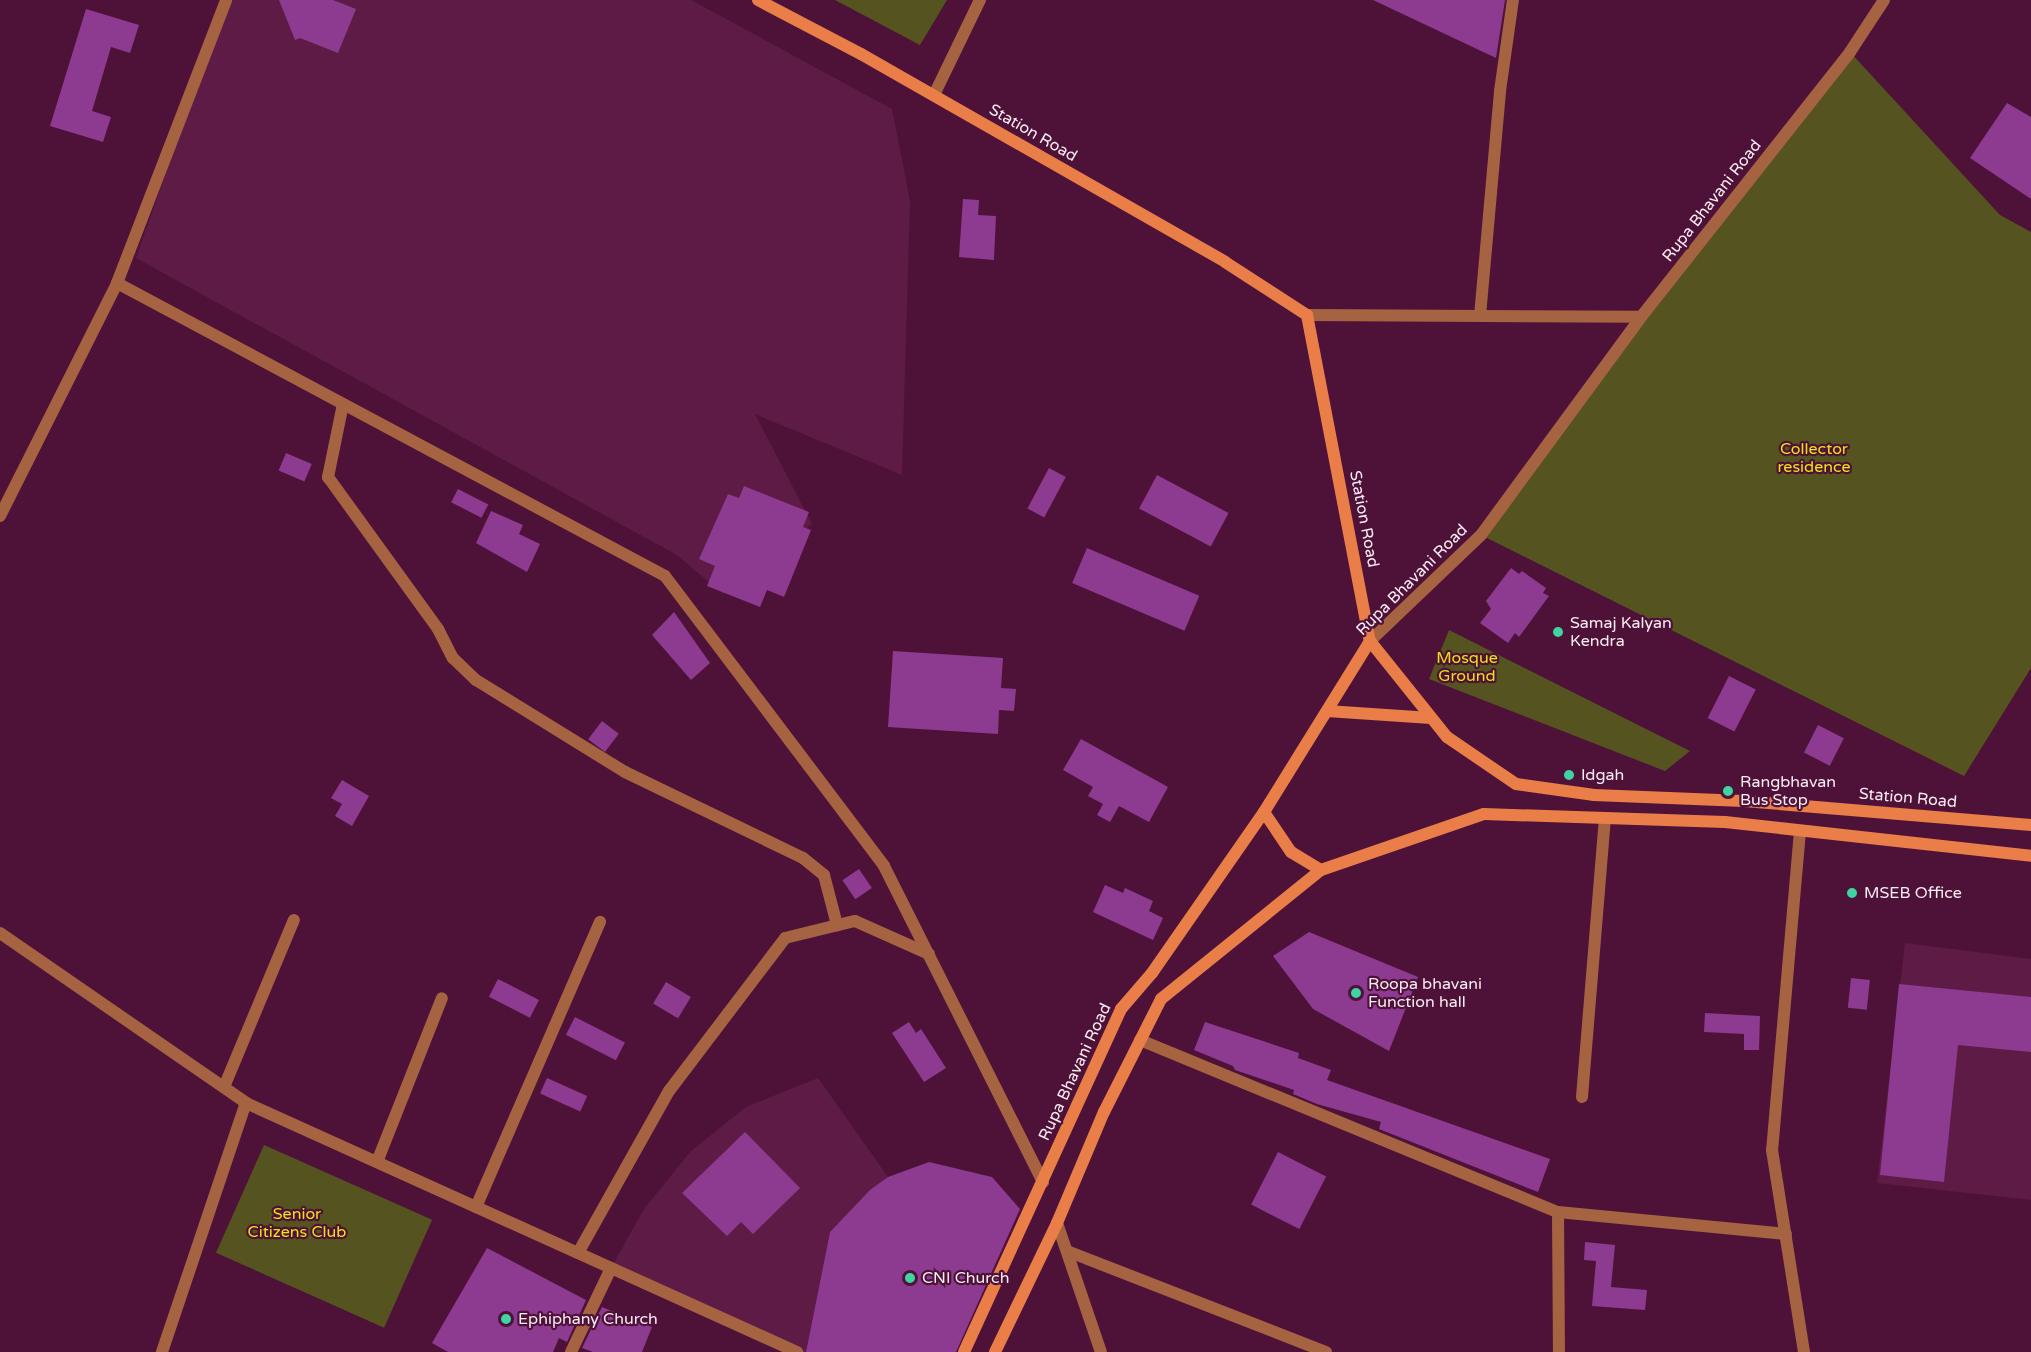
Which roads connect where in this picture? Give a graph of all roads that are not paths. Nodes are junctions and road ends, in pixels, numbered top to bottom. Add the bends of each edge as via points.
1 (226, 0) edge
2 (758, 0) edge
3 (980, 0) edge
4 (1513, 0) edge
5 (1884, 0) edge
6 (934, 95) junction
7 (117, 283) junction
8 (1307, 315) junction
9 (1480, 316) junction
10 (1641, 317) junction
11 (343, 404) junction
12 (0, 516) edge
13 (1370, 641) junction
14 (1327, 711) junction
15 (1431, 718) junction
16 (1264, 812) junction
17 (1605, 818) junction
18 (2031, 825) edge
19 (1800, 831) junction
20 (2031, 856) edge
21 (1321, 870) junction
22 (294, 920) dead end
23 (600, 922) dead end
24 (837, 926) junction
25 (0, 933) edge
26 (929, 954) junction
27 (442, 998) dead end
28 (1140, 1040) junction
29 (224, 1087) junction
30 (1582, 1097) dead end
31 (246, 1103) junction
32 (377, 1162) junction
33 (1043, 1182) junction
34 (476, 1207) junction
35 (1558, 1212) junction
36 (1057, 1223) junction
37 (1786, 1234) junction
38 (1067, 1251) junction
39 (578, 1253) junction
40 (611, 1268) junction
41 (162, 1352) edge
42 (571, 1352) edge
43 (797, 1352) edge
44 (964, 1352) edge
45 (995, 1352) edge
46 (1101, 1352) edge
47 (1326, 1352) edge
48 (1559, 1352) edge
49 (1804, 1352) edge

1 - 7 street
2 - 6 main road, Station Road
3 - 6 street
4 - 9 street via 1500,91
5 - 10 street, Rupa Bhavani Road via 1850,52
6 - 8 main road, Station Road via 1225,262
7 - 11 street
7 - 12 street
8 - 9 street
8 - 13 main road, Station Road
9 - 10 street
10 - 13 street, Rupa Bhavani Road via 1481,535
11 - 24 street via 328,477 438,629 453,658 476,680 625,772 803,858 824,874
11 - 26 street via 664,576 884,866
13 - 14 main road, Rupa Bhavani Road
13 - 15 main road, Station Road
14 - 15 main road
14 - 16 main road, Rupa Bhavani Road
15 - 18 main road, Station Road via 1447,737 1516,784 1594,795 1744,801
16 - 21 main road via 1291,852
16 - 33 main road, Rupa Bhavani Road via 1152,973 1121,1009
17 - 19 main road via 1725,822
17 - 21 main road via 1484,813
17 - 30 street
19 - 20 main road
19 - 37 street via 1772,1150
21 - 28 main road via 1161,999
22 - 29 street
23 - 34 street
24 - 26 street via 855,921
24 - 39 street via 785,938 669,1091
25 - 29 street
26 - 33 street
27 - 32 street
28 - 35 street
28 - 36 main road
29 - 31 street
31 - 32 street
31 - 41 street
32 - 34 street
33 - 44 main road, Rupa Bhavani Road
34 - 39 street
35 - 37 street
35 - 48 street
36 - 38 street
36 - 45 main road
37 - 49 street
38 - 46 street
38 - 47 street
39 - 40 street
40 - 42 street
40 - 43 street

